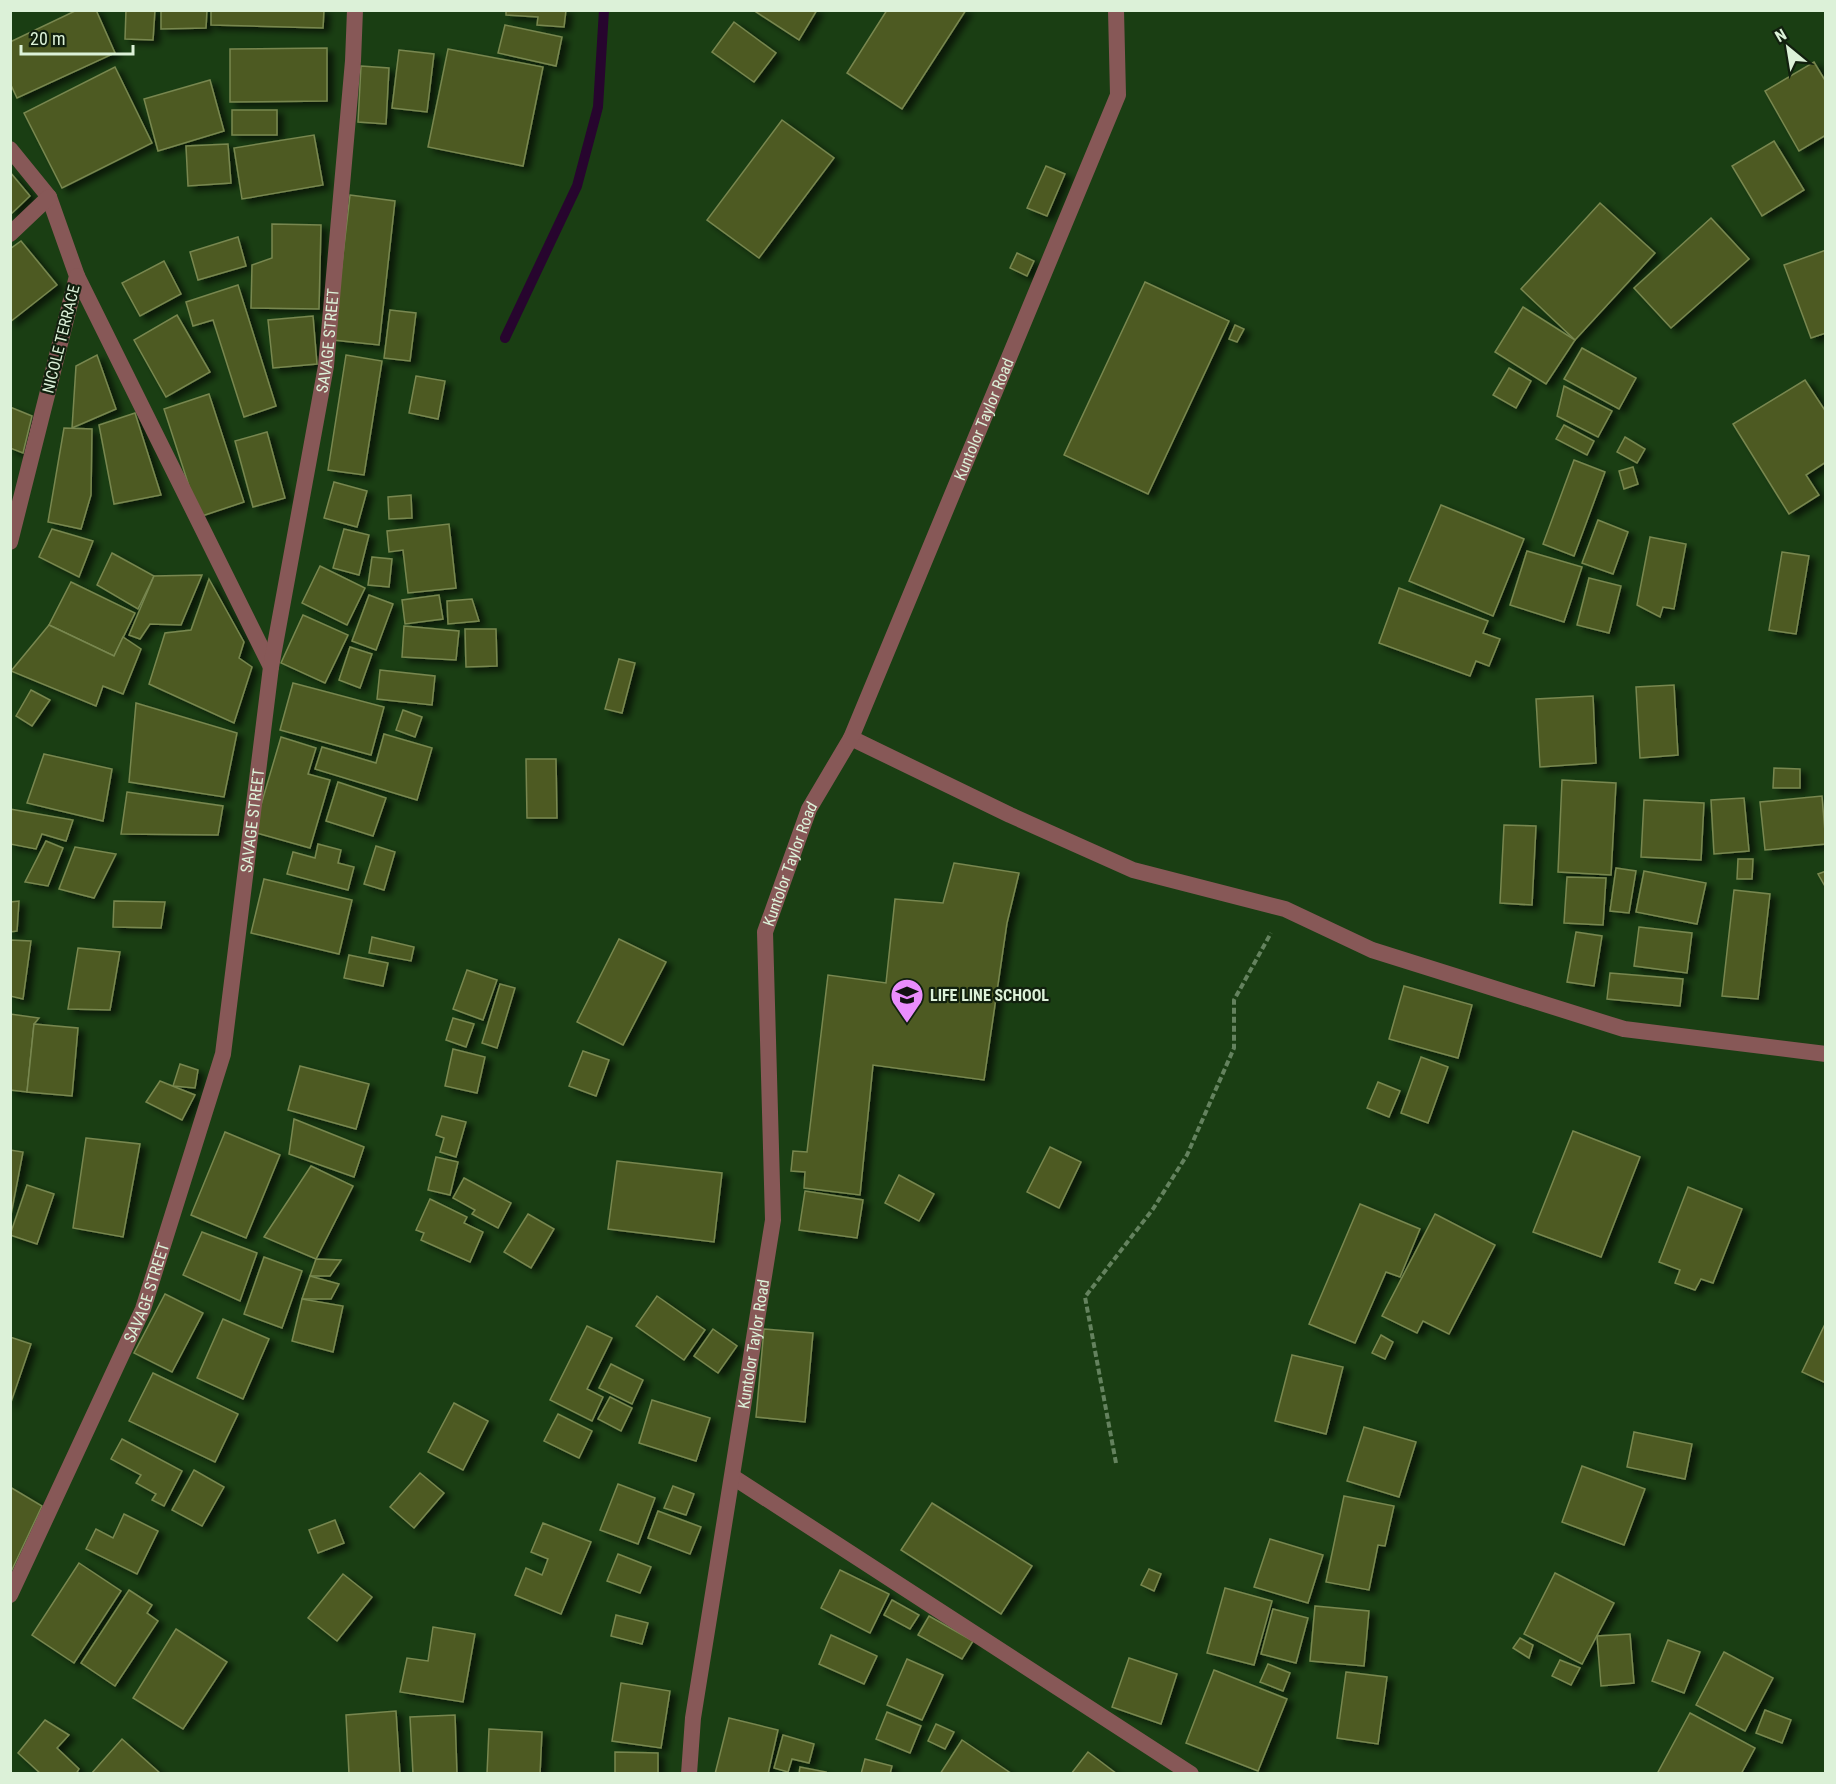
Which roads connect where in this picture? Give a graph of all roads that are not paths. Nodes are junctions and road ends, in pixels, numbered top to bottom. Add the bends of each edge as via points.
1 (355, 10) edge
2 (1116, 10) edge
3 (10, 149) edge
4 (49, 197) junction
5 (10, 234) edge
6 (76, 276) junction
7 (10, 542) edge
8 (272, 667) junction
9 (851, 738) junction
10 (1826, 1054) edge
11 (733, 1477) junction
12 (10, 1595) edge
13 (689, 1773) edge
14 (1191, 1773) edge

1 - 8 street, SAVAGE STREET via 326,366
2 - 9 street, Kuntolor Taylor Road via 1118,95
3 - 4 street, NICOLE TERRACE
4 - 5 street
4 - 6 street, NICOLE TERRACE
6 - 7 street, NICOLE TERRACE
6 - 8 street
8 - 12 street, SAVAGE STREET via 223,1054 143,1309
9 - 10 street via 1133,870 1285,909 1372,950 1624,1029
9 - 11 street, Kuntolor Taylor Road via 809,809 765,932 773,1220
11 - 13 street, Kuntolor Taylor Road via 693,1718
11 - 14 street

